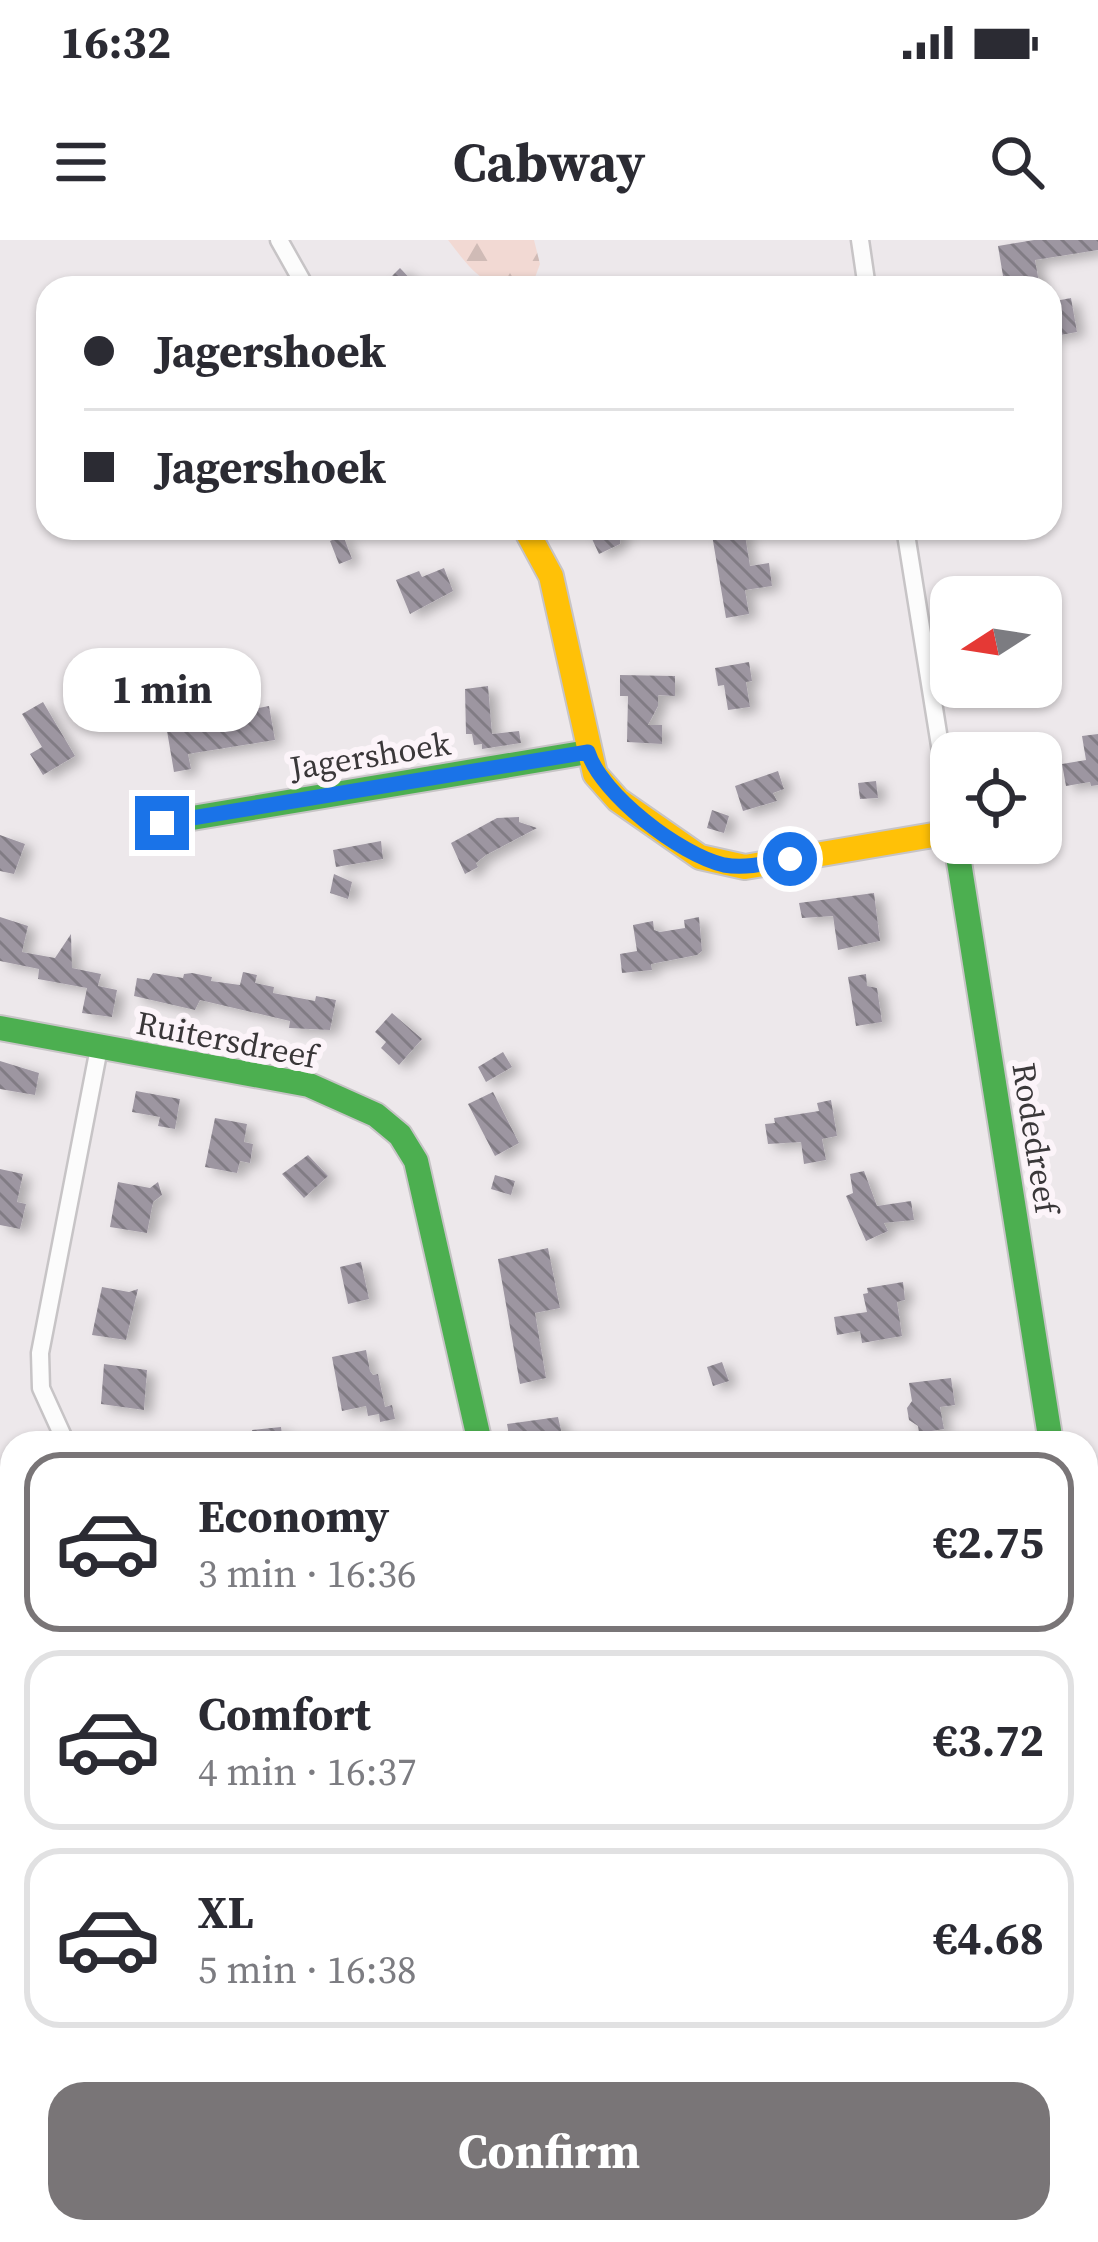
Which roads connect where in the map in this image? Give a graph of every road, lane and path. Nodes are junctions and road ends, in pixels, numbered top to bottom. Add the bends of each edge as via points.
1 (279, 240) edge
2 (860, 240) edge
3 (299, 276) edge
4 (866, 276) edge
5 (532, 540) edge
6 (907, 540) edge
7 (938, 732) edge
8 (588, 752) junction
9 (162, 823) dead end
10 (930, 836) edge
11 (959, 864) edge
12 (0, 1028) edge
13 (99, 1048) junction
14 (59, 1431) edge
15 (477, 1431) edge
16 (1049, 1431) edge

1 - 3 street
2 - 4 street
5 - 8 street via 551,576
6 - 7 street
8 - 9 street, Jagershoek
8 - 10 street via 618,800 700,857 725,865
11 - 16 street, Rodedreef
12 - 13 street, Ruitersdreef
13 - 14 street via 40,1354 41,1388
13 - 15 street, Ruitersdreef via 309,1085 376,1115 400,1136 427,1199

